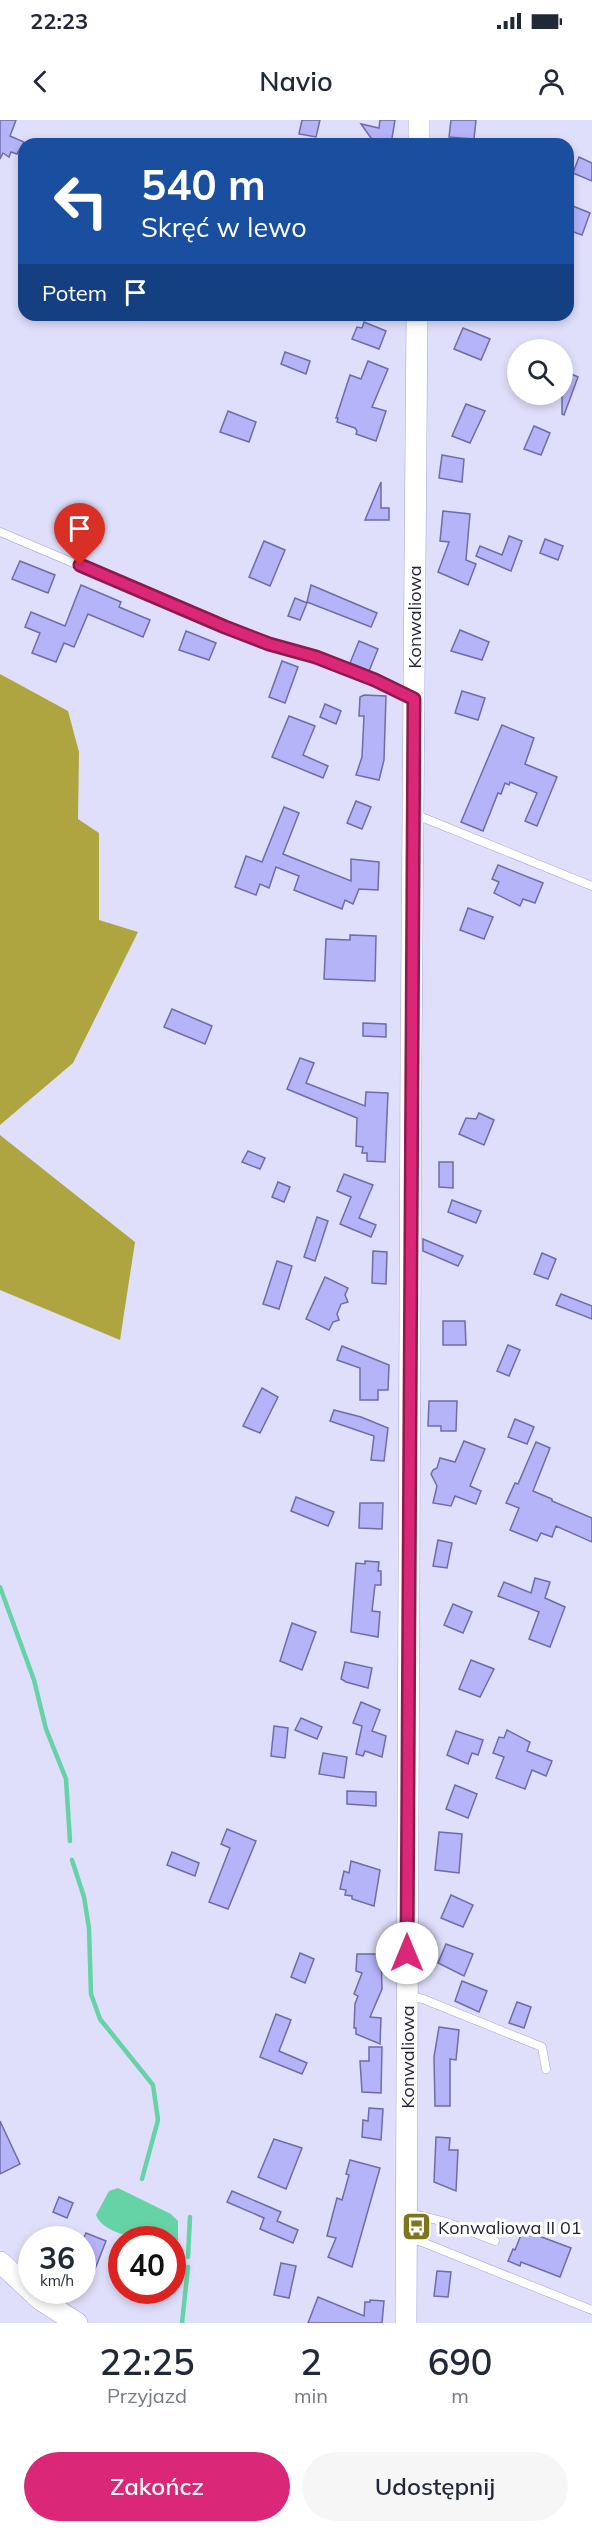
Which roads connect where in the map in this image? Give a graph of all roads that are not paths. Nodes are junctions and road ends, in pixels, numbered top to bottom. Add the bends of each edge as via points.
1 (419, 120) edge
2 (418, 138) edge
3 (417, 321) edge
4 (0, 532) edge
5 (414, 699) junction
6 (413, 814) junction
7 (592, 886) edge
8 (407, 1996) junction
9 (546, 2069) dead end
10 (406, 2212) junction
11 (406, 2238) junction
12 (495, 2241) dead end
13 (0, 2262) edge
14 (592, 2310) edge
15 (77, 2323) edge
16 (406, 2323) edge

1 - 2 street
3 - 5 street, Konwaliowa
4 - 5 lane via 225,627 316,657
5 - 6 street, Konwaliowa
6 - 7 lane
6 - 8 street, Konwaliowa
8 - 9 lane via 542,2047
8 - 10 street, Konwaliowa
10 - 11 street, Konwaliowa
10 - 12 lane via 456,2225
11 - 14 lane
11 - 16 street, Konwaliowa
13 - 15 street via 41,2300

